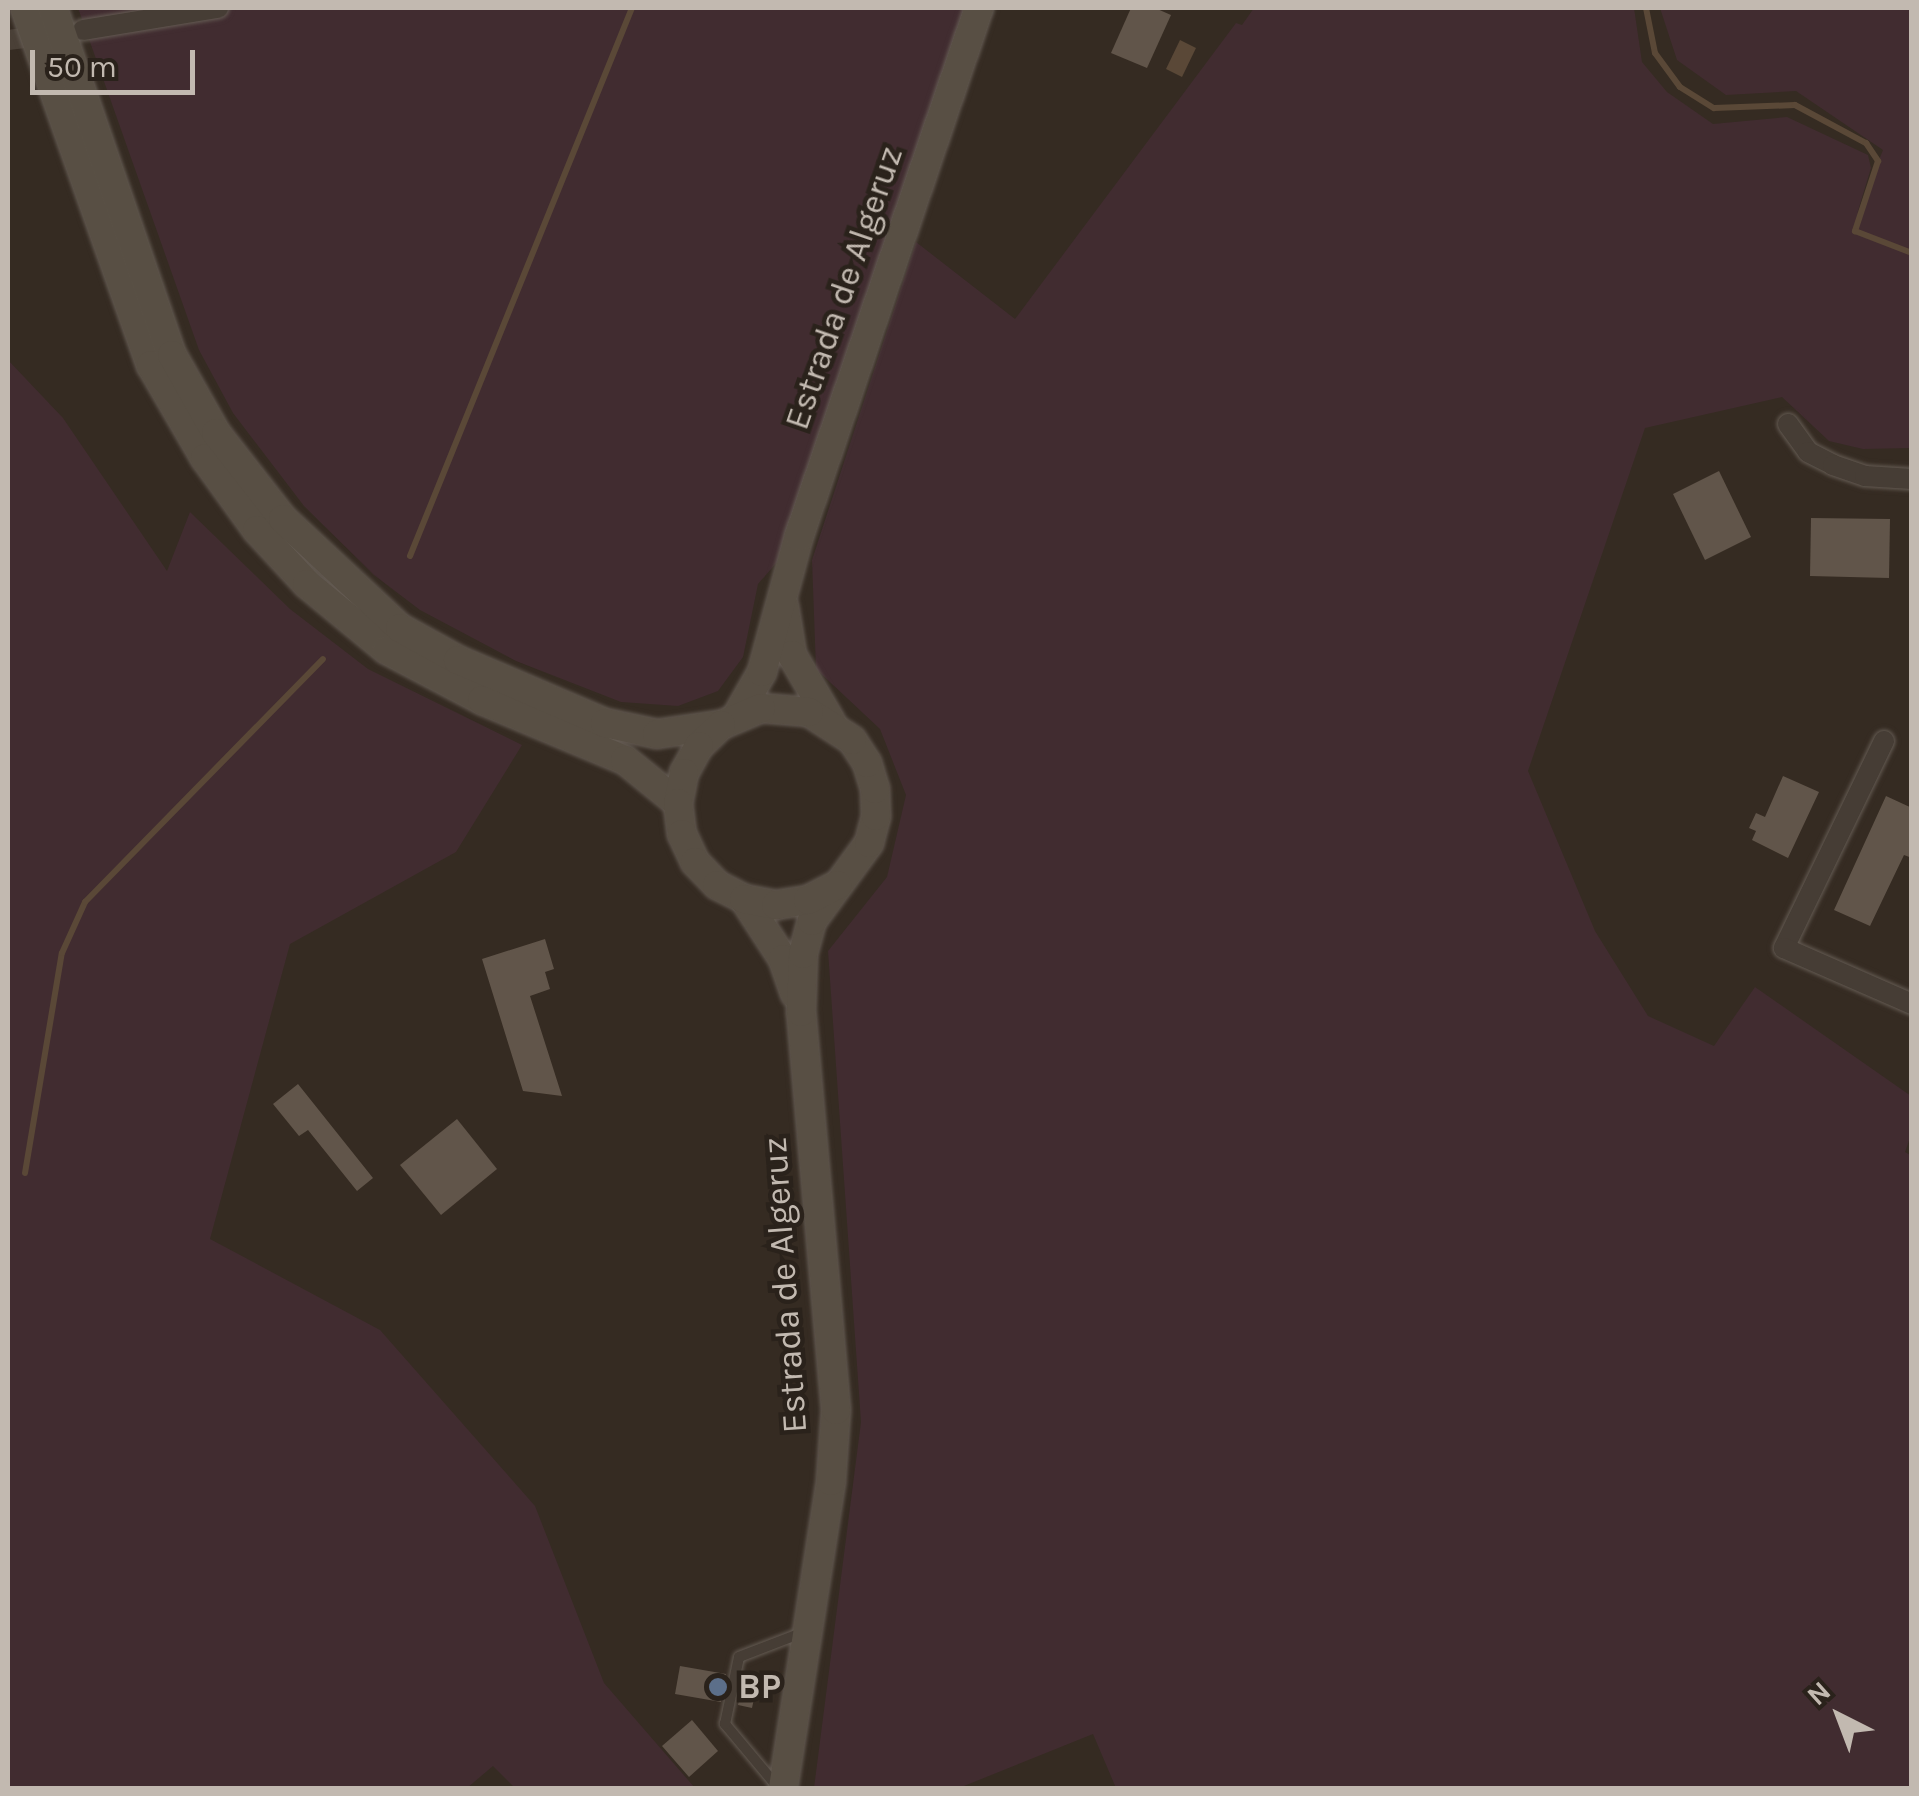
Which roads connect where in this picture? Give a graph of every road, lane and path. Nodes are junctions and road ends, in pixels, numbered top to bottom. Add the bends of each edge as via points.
1 (25, 8) edge
2 (53, 8) edge
3 (218, 8) edge
4 (979, 8) edge
5 (82, 30) dead end
6 (1788, 424) dead end
7 (1912, 479) edge
8 (783, 593) junction
9 (729, 720) junction
10 (832, 723) junction
11 (1884, 741) dead end
12 (678, 803) junction
13 (836, 886) junction
14 (744, 900) junction
15 (1912, 1004) edge
16 (801, 1012) junction
17 (805, 1632) junction
18 (781, 1788) edge

1 - 12 main road via 151,365 257,530 308,584 387,650 482,700 626,760
2 - 9 main road via 172,356 216,433 283,519 400,628 458,660 605,722 656,734
3 - 5 street
4 - 8 main road, Estrada de Algeruz
6 - 7 street via 1808,452 1833,465 1866,476
8 - 9 main road, Estrada de Algeruz via 762,672
8 - 10 main road, Estrada de Algeruz via 792,655
9 - 10 main road via 786,708
9 - 12 main road, Estrada de Algeruz via 692,760
10 - 13 main road, Estrada de Algeruz via 867,763 876,816 870,843
11 - 15 street via 1784,948
12 - 14 main road, Estrada de Algeruz via 682,834 696,862
13 - 14 main road via 776,905
13 - 16 main road, Estrada de Algeruz via 806,938
14 - 16 main road, Estrada de Algeruz via 784,960
16 - 17 main road, Estrada de Algeruz via 836,1410 832,1481
17 - 18 main road, Estrada de Algeruz
17 - 18 lane via 740,1656 725,1724

